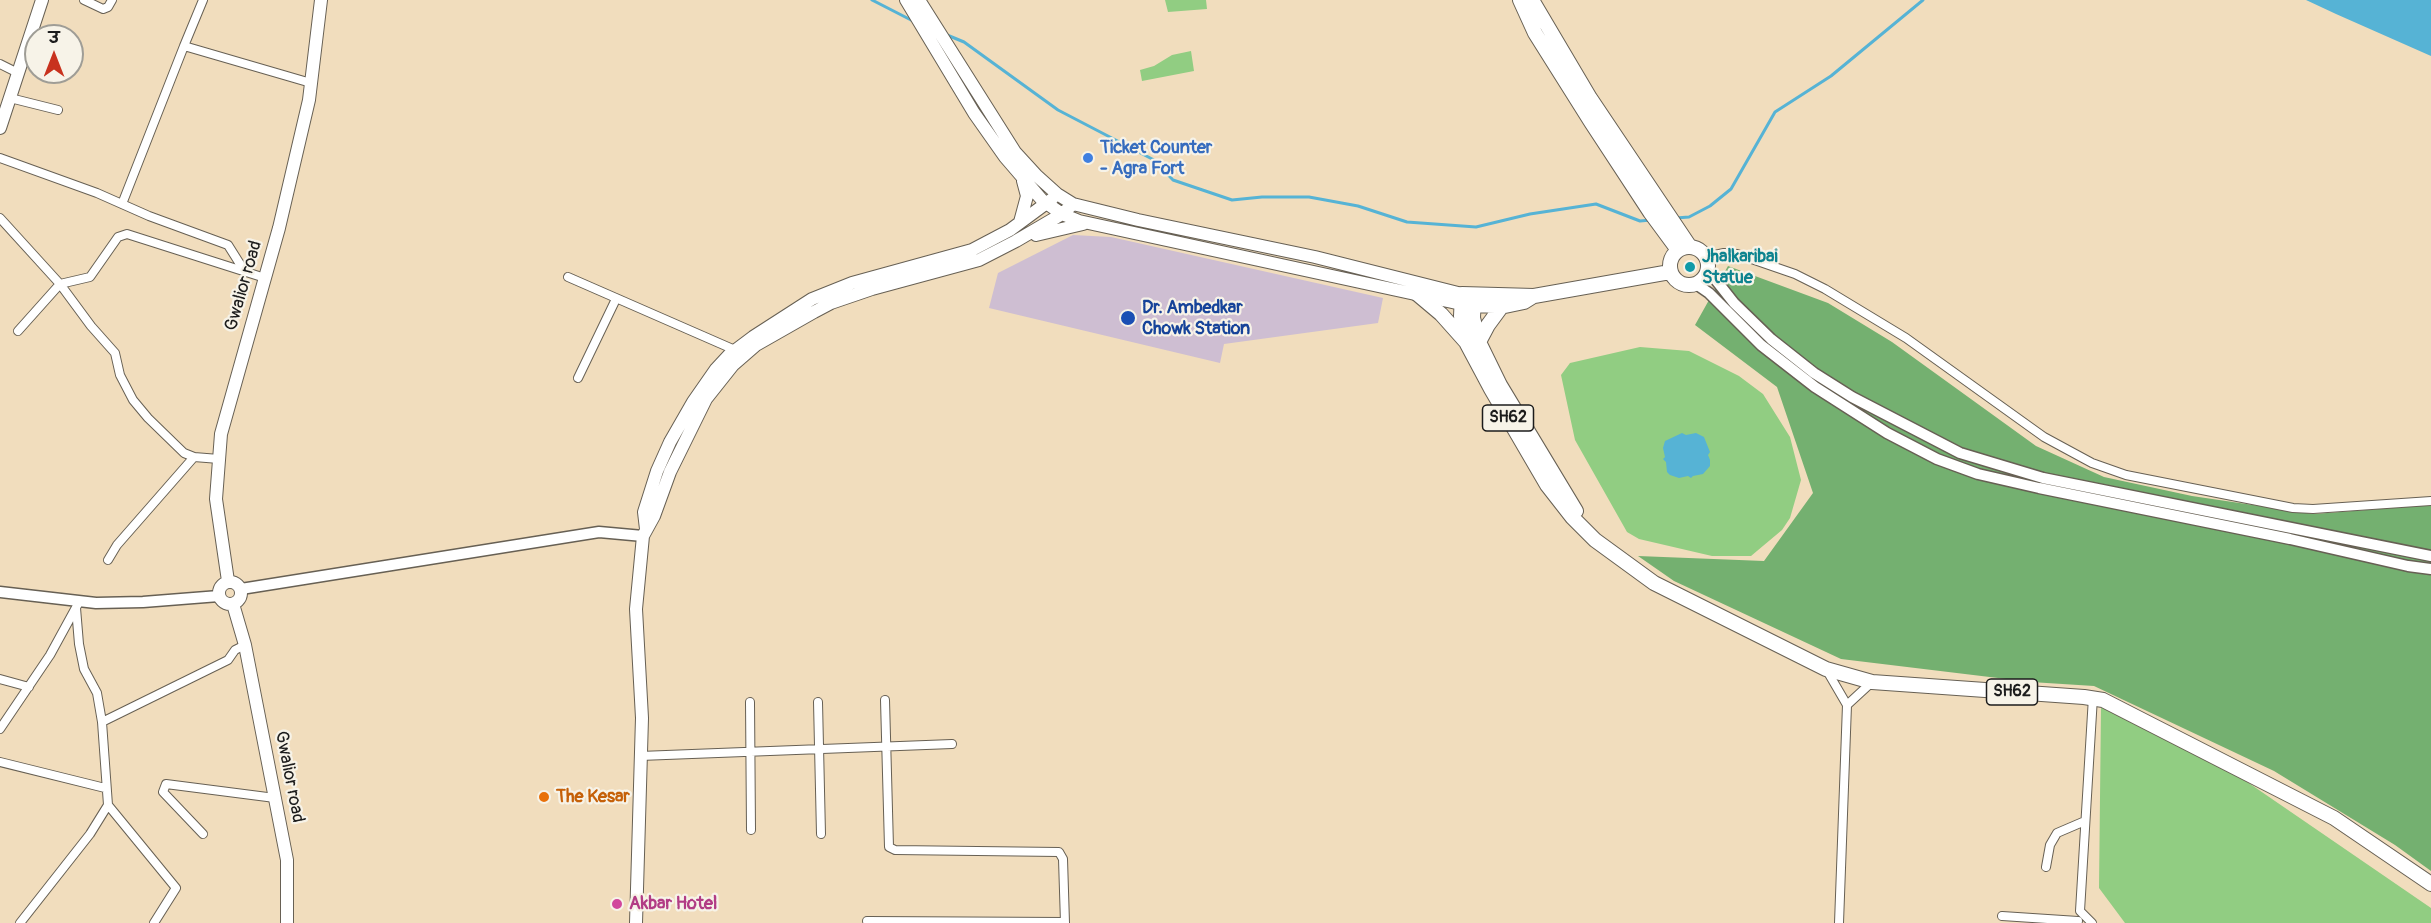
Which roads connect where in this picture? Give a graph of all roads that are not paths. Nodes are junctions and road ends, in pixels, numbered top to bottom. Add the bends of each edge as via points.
1 (42, 0) edge
2 (84, 0) edge
3 (112, 0) edge
4 (202, 0) edge
5 (321, 0) edge
6 (1520, 0) edge
7 (1532, 0) edge
8 (914, 3) edge
9 (184, 46) junction
10 (0, 64) edge
11 (18, 74) junction
12 (311, 83) junction
13 (967, 89) junction
14 (10, 98) junction
15 (58, 110) dead end
16 (0, 128) edge
17 (0, 158) edge
18 (1022, 177) junction
19 (1058, 194) junction
20 (122, 204) junction
21 (1046, 204) junction
22 (1073, 204) junction
23 (1654, 207) junction
24 (1062, 214) junction
25 (0, 218) edge
26 (1020, 223) junction
27 (1087, 223) junction
28 (1016, 241) junction
29 (1684, 249) junction
30 (1706, 263) junction
31 (245, 272) junction
32 (1670, 272) junction
33 (568, 277) dead end
34 (265, 278) junction
35 (60, 284) junction
36 (1696, 284) junction
37 (1416, 293) junction
38 (1534, 296) junction
39 (616, 299) junction
40 (1467, 300) junction
41 (1502, 306) junction
42 (18, 332) dead end
43 (1473, 343) junction
44 (735, 350) junction
45 (578, 378) dead end
46 (194, 457) junction
47 (219, 459) junction
48 (2431, 501) edge
49 (644, 532) junction
50 (2431, 556) edge
51 (108, 560) dead end
52 (2431, 569) edge
53 (228, 581) junction
54 (241, 589) junction
55 (0, 592) edge
56 (219, 596) junction
57 (233, 604) junction
58 (77, 605) junction
59 (244, 645) junction
60 (1826, 669) junction
61 (0, 679) edge
62 (1872, 682) junction
63 (29, 687) junction
64 (2093, 698) junction
65 (885, 700) dead end
66 (750, 702) dead end
67 (818, 702) dead end
68 (1847, 705) junction
69 (102, 722) junction
70 (0, 729) edge
71 (952, 744) dead end
72 (886, 747) junction
73 (820, 749) junction
74 (750, 752) junction
75 (640, 756) junction
76 (0, 762) edge
77 (105, 788) junction
78 (275, 798) junction
79 (108, 805) junction
80 (2085, 821) junction
81 (751, 830) dead end
82 (203, 834) dead end
83 (821, 834) dead end
84 (2046, 867) dead end
85 (2431, 884) edge
86 (2080, 911) junction
87 (2002, 916) dead end
88 (867, 921) dead end
89 (1065, 922) edge
90 (2077, 922) edge
91 (20, 923) edge
92 (153, 923) edge
93 (287, 923) edge
94 (636, 923) edge
95 (1839, 923) edge
96 (2092, 923) edge

1 - 11 main road
2 - 3 street via 103,9
4 - 9 street
5 - 12 main road, Gwalior road
6 - 23 main road via 1535,33
7 - 23 main road
8 - 13 main road
9 - 12 street
9 - 20 street
10 - 11 street
11 - 14 main road
12 - 34 main road, Gwalior road
13 - 18 main road via 974,113
13 - 19 main road via 1015,152
14 - 15 street
14 - 16 main road
17 - 20 street
18 - 21 main road
18 - 26 main road via 1027,196
19 - 21 main road
19 - 22 main road
20 - 31 street via 230,246
21 - 24 main road
21 - 26 main road
22 - 24 main road
22 - 40 main road via 1315,256
23 - 29 main road
24 - 27 main road
24 - 28 main road
25 - 35 street
26 - 44 main road via 972,250 835,288
27 - 28 main road
27 - 37 main road
28 - 49 main road via 979,260 831,303 756,345 733,365 706,399
29 - 30 main road via 1701,252
29 - 32 main road via 1671,260
30 - 36 main road via 1701,281
30 - 48 street via 1724,253 1737,254 1825,289 1906,338 2044,437 2091,463 2126,475 2293,508
30 - 50 street via 1734,303 1814,372 1852,397 1960,453 2043,478
31 - 34 street
31 - 35 street via 127,234 118,237 90,277
32 - 36 main road via 1683,285
32 - 38 main road
33 - 39 street
34 - 47 main road, Gwalior road via 221,434
35 - 42 street
35 - 46 street via 115,353 120,375 133,400 184,453
36 - 52 street via 1761,345 1815,387 1887,433 1937,459 1978,474 2039,488
37 - 40 main road
37 - 43 main road
38 - 40 main road
38 - 41 main road
39 - 44 street
39 - 45 street
40 - 41 main road
40 - 43 main road, SH62 via 1475,330
41 - 43 main road
43 - 60 main road, SH62 via 1584,530 1654,583
44 - 49 main road via 710,377 670,442 644,512
46 - 47 street
46 - 51 street via 117,544
47 - 53 main road, Gwalior road via 216,499
49 - 54 street via 599,532
49 - 75 main road via 636,609 642,718
53 - 54 main road
53 - 56 main road via 219,589
54 - 57 main road via 241,597
55 - 58 street
56 - 57 main road via 226,604
56 - 58 street
57 - 59 main road, Gwalior road
58 - 63 street
58 - 69 street via 84,669 97,693
59 - 69 street via 228,660
59 - 78 main road, Gwalior road
60 - 62 main road, SH62
60 - 68 street
61 - 63 street
62 - 64 main road, SH62
62 - 68 street
63 - 70 street
64 - 80 street
64 - 85 main road, SH62 via 2334,818
65 - 72 street
66 - 74 street
67 - 73 street
68 - 95 street
69 - 77 street
71 - 72 street
72 - 73 street
72 - 89 street via 891,850 1059,852 1063,859
73 - 74 street
73 - 83 street
74 - 75 street
74 - 81 street
75 - 94 main road
76 - 77 street
77 - 79 street
78 - 82 street via 166,784 163,792
78 - 93 main road, Gwalior road via 287,860
79 - 91 street
79 - 92 street via 176,888
80 - 84 street via 2053,838
80 - 86 street
86 - 90 street
86 - 96 street
87 - 90 street
88 - 89 street

